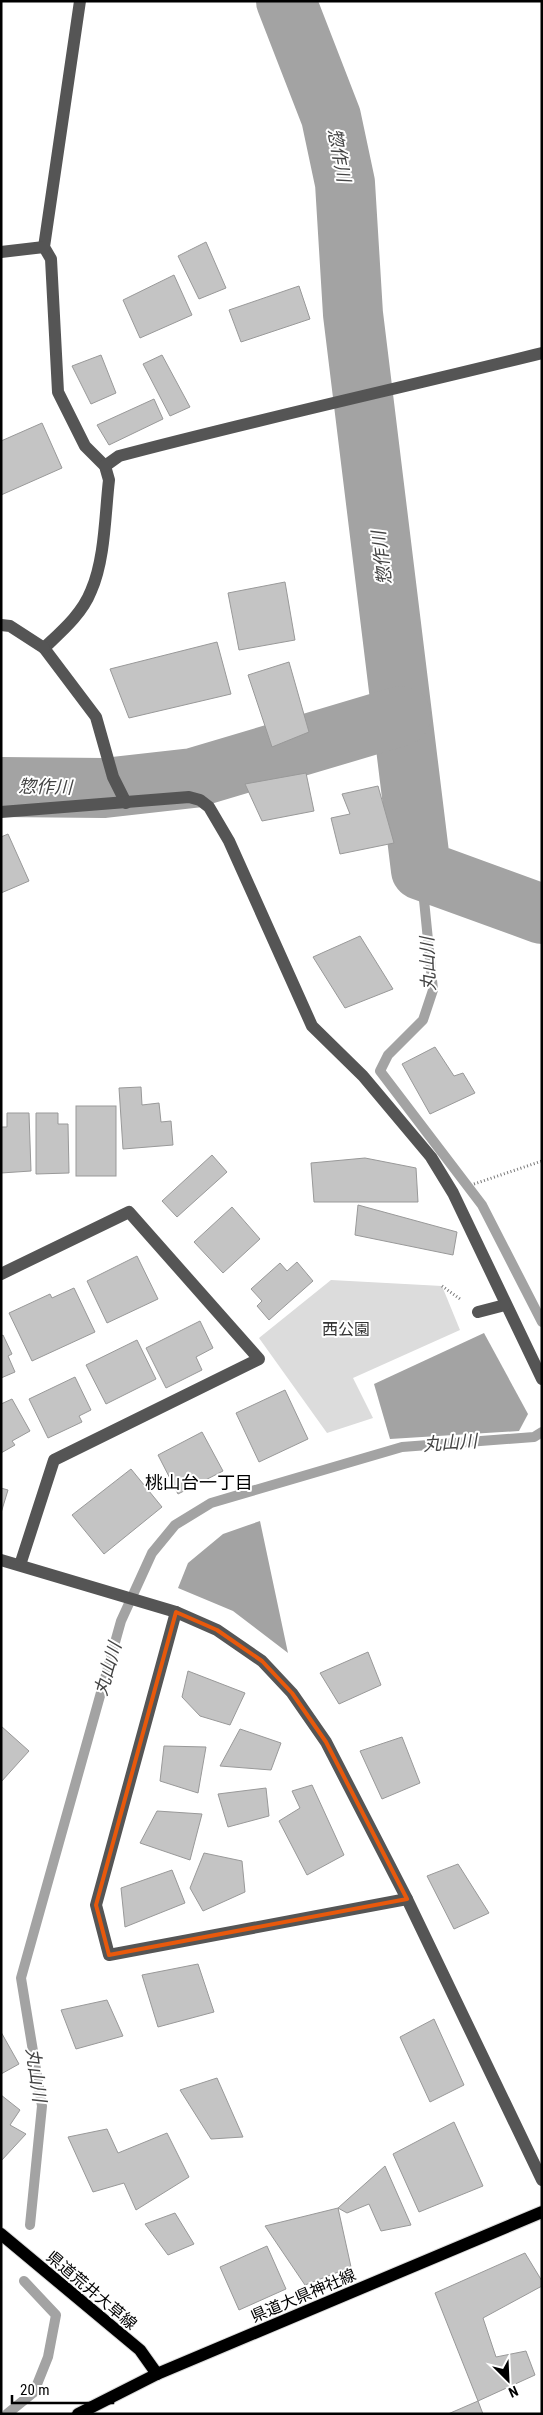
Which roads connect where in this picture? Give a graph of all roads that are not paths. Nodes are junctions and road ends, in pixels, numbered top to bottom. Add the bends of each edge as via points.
1 (80, 1) edge
2 (44, 247) junction
3 (1, 252) edge
4 (542, 353) edge
5 (105, 466) junction
6 (1, 625) edge
7 (44, 648) junction
8 (126, 803) junction
9 (1, 812) edge
10 (1, 1274) edge
11 (505, 1305) junction
12 (478, 1312) dead end
13 (542, 1379) edge
14 (1, 1560) edge
15 (20, 1566) junction
16 (176, 1612) junction
17 (407, 1899) junction
18 (542, 2180) edge
19 (542, 2212) edge
20 (1, 2234) edge
21 (157, 2374) junction
22 (78, 2414) edge

1 - 2 street
2 - 3 street
2 - 5 street via 51,259 58,392 86,446
4 - 5 street via 248,422 119,456
5 - 7 street via 109,480 91,593 71,623
6 - 7 street via 10,626
7 - 8 street via 96,716 113,777
8 - 9 street
8 - 11 street via 189,797 208,807 229,841 312,1026 363,1076 432,1157
10 - 15 street via 129,1212 258,1360 54,1460
11 - 12 street
11 - 13 street
14 - 15 street
15 - 16 street
16 - 17 street via 217,1630 262,1662 292,1692 326,1742
16 - 17 street via 96,1906 109,1956
17 - 18 street
19 - 21 main road, 県道大県神社線
20 - 21 main road, 県道荒井大草線 via 140,2350
21 - 22 main road, 県道大県神社線

